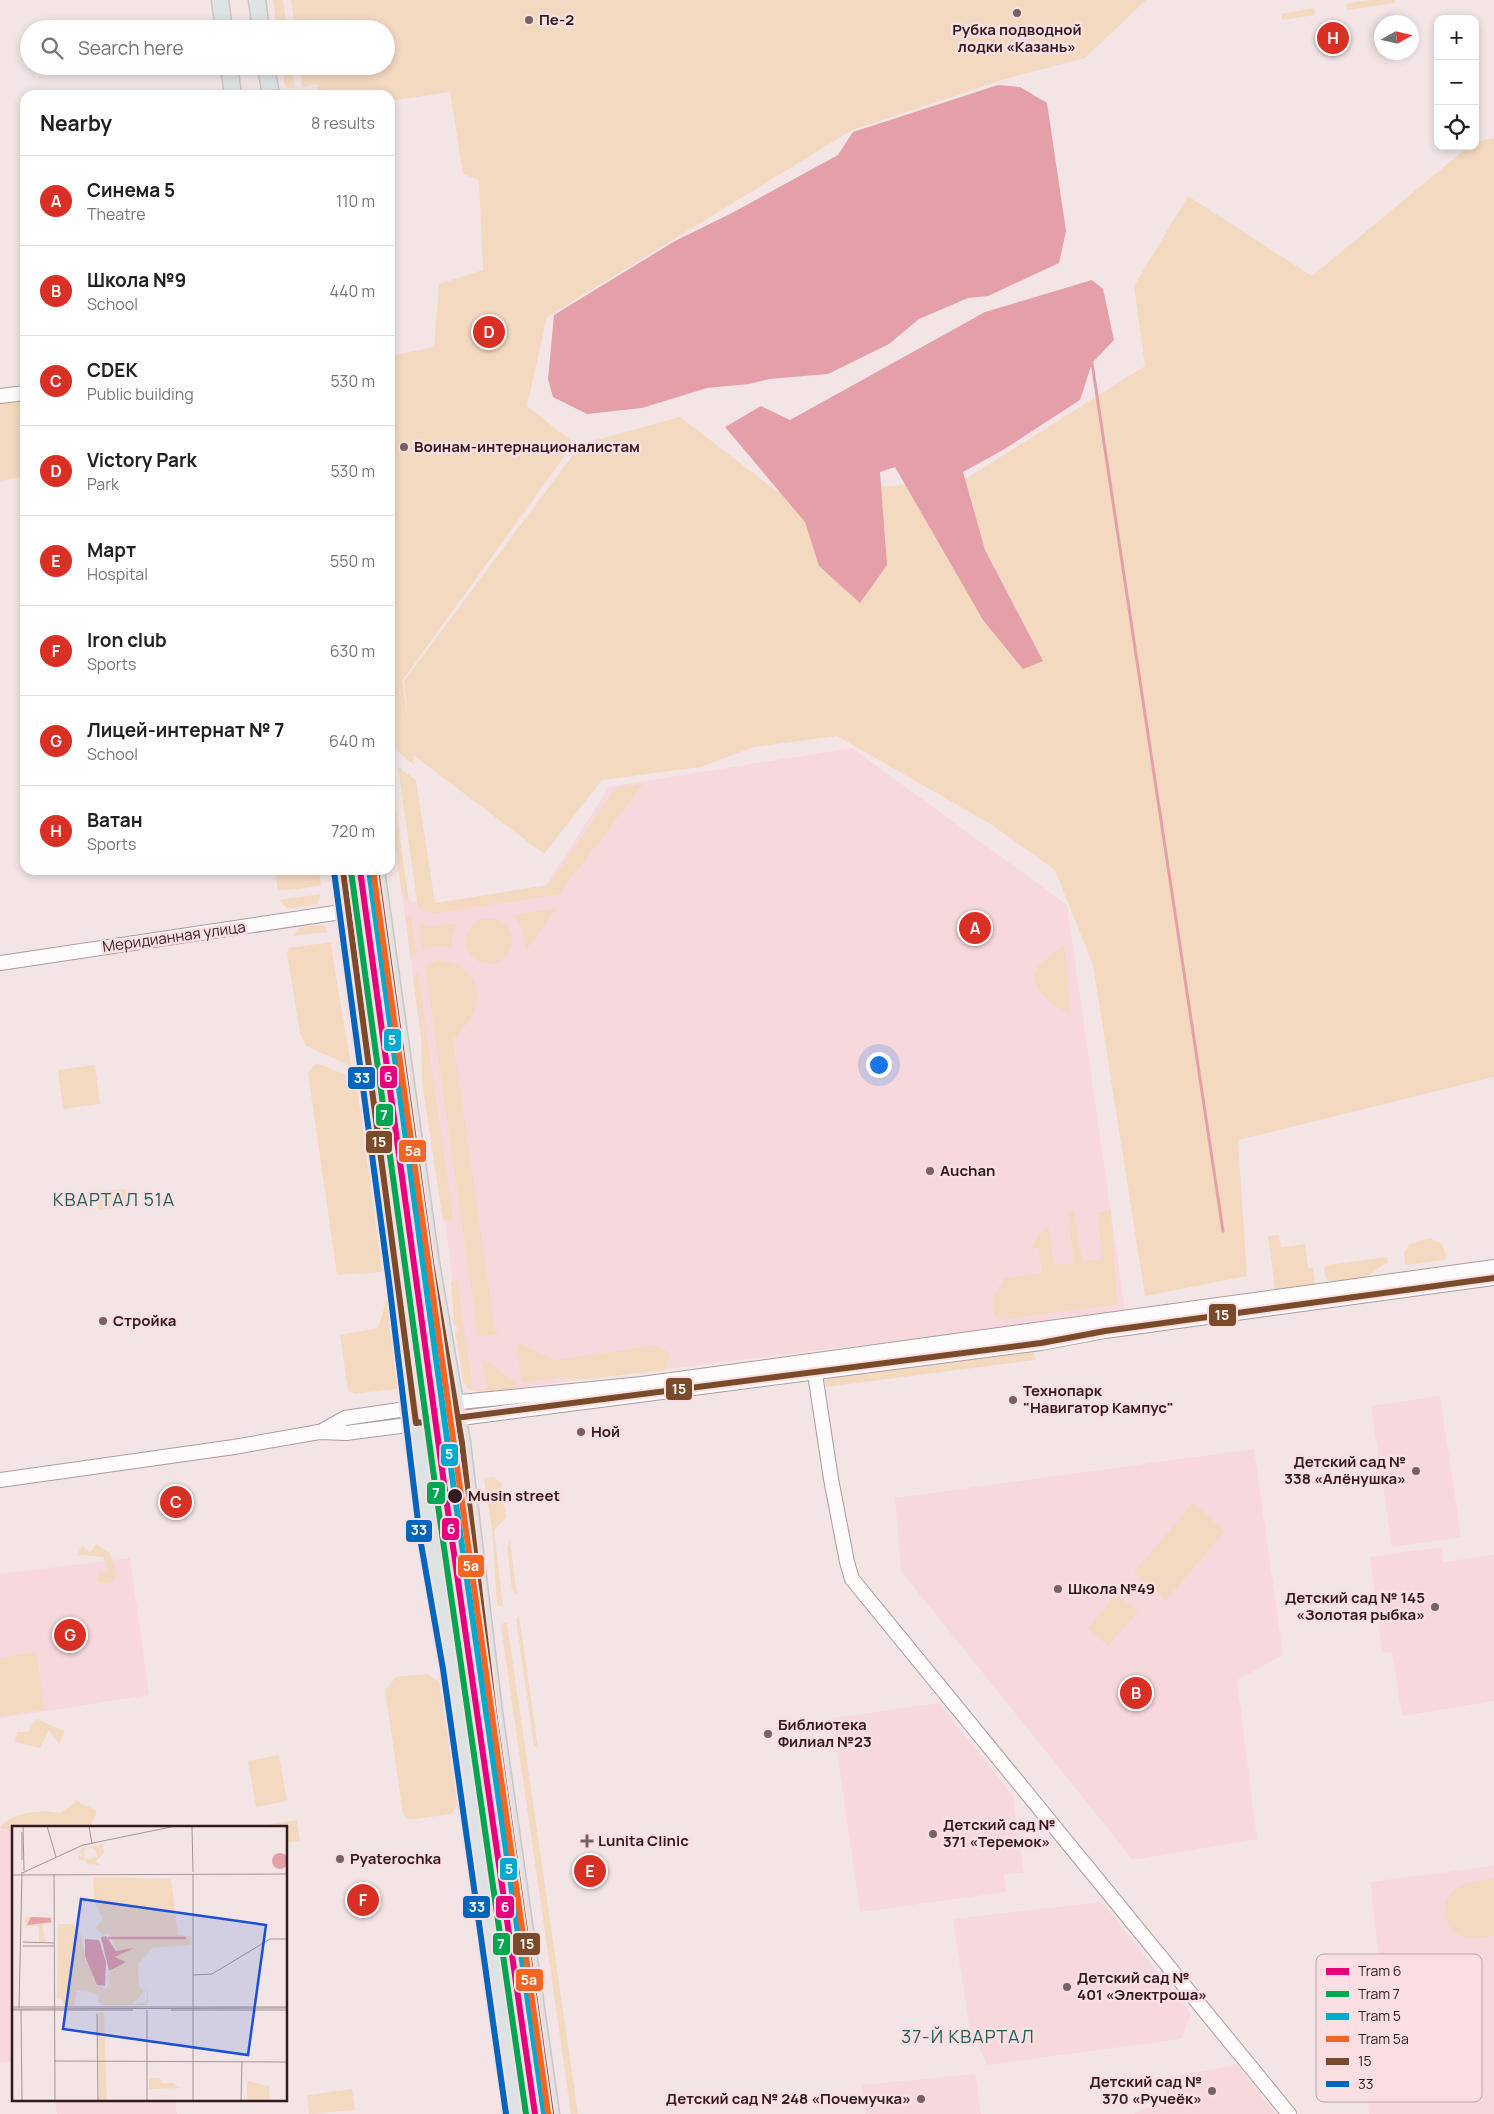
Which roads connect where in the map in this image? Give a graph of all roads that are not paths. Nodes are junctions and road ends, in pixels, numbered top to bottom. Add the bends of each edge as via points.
1 (220, 0) edge
2 (257, 0) edge
3 (223, 20) edge
4 (260, 20) edge
5 (230, 75) edge
6 (267, 75) edge
7 (232, 90) edge
8 (269, 90) edge
9 (20, 394) edge
10 (0, 396) edge
11 (344, 875) edge
12 (377, 875) edge
13 (348, 911) junction
14 (0, 963) edge
15 (1494, 1267) edge
16 (1494, 1278) edge
17 (814, 1366) junction
18 (455, 1411) junction
19 (415, 1416) junction
20 (0, 1480) edge
21 (515, 2114) edge
22 (551, 2114) edge
23 (1289, 2114) edge

1 - 3 main road
2 - 4 main road
5 - 7 main road
6 - 8 main road
9 - 10 street
11 - 13 main road
12 - 18 main road
13 - 14 street, Меридианная улица
13 - 19 main road
15 - 17 street
16 - 17 street via 1041,1342
17 - 18 street
17 - 23 street via 831,1479 852,1579
18 - 19 street
18 - 22 main road via 462,1443 494,1713
19 - 20 street via 341,1419 320,1432
19 - 21 main road via 428,1537 452,1668

